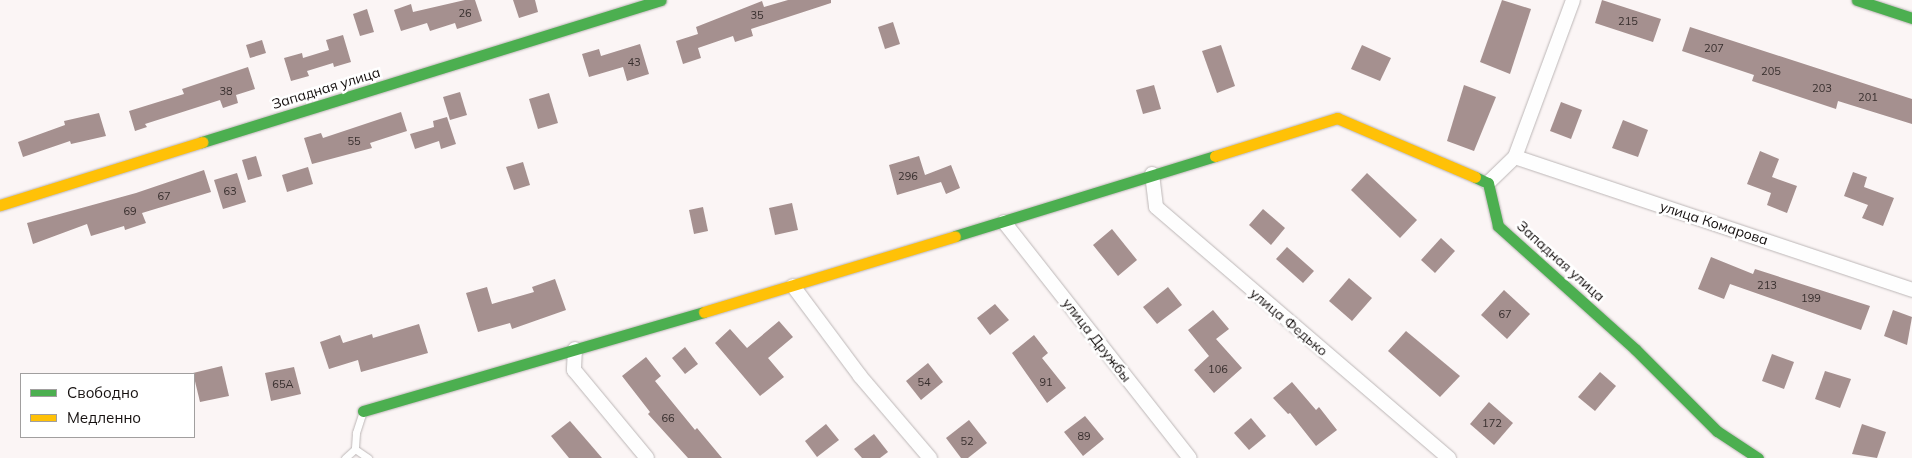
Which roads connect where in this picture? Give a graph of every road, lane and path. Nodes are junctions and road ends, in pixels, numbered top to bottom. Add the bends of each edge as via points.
1 (661, 0) edge
2 (1573, 0) edge
3 (1857, 0) edge
4 (1912, 18) edge
5 (1515, 157) junction
6 (1152, 174) junction
7 (1488, 182) junction
8 (0, 205) edge
9 (1004, 222) junction
10 (793, 286) junction
11 (1912, 290) edge
12 (575, 349) junction
13 (363, 411) joint
14 (355, 449) junction
15 (345, 458) edge
16 (368, 458) edge
17 (647, 458) edge
18 (930, 458) edge
19 (1190, 458) edge
20 (1449, 458) edge
21 (1758, 458) edge

1 - 8 street, Западная улица
2 - 5 street
3 - 4 street
5 - 7 street
5 - 11 street, улица Комарова
6 - 7 street via 1337,118
6 - 9 street
6 - 20 street, улица Федько via 1156,207
7 - 21 street, Западная улица via 1498,226 1635,349 1718,431
9 - 10 street
9 - 19 street, улица Дружбы
10 - 12 street
10 - 18 street via 860,376
12 - 13 street
12 - 17 street via 574,370
13 - 14 lane
14 - 15 lane
14 - 16 lane

